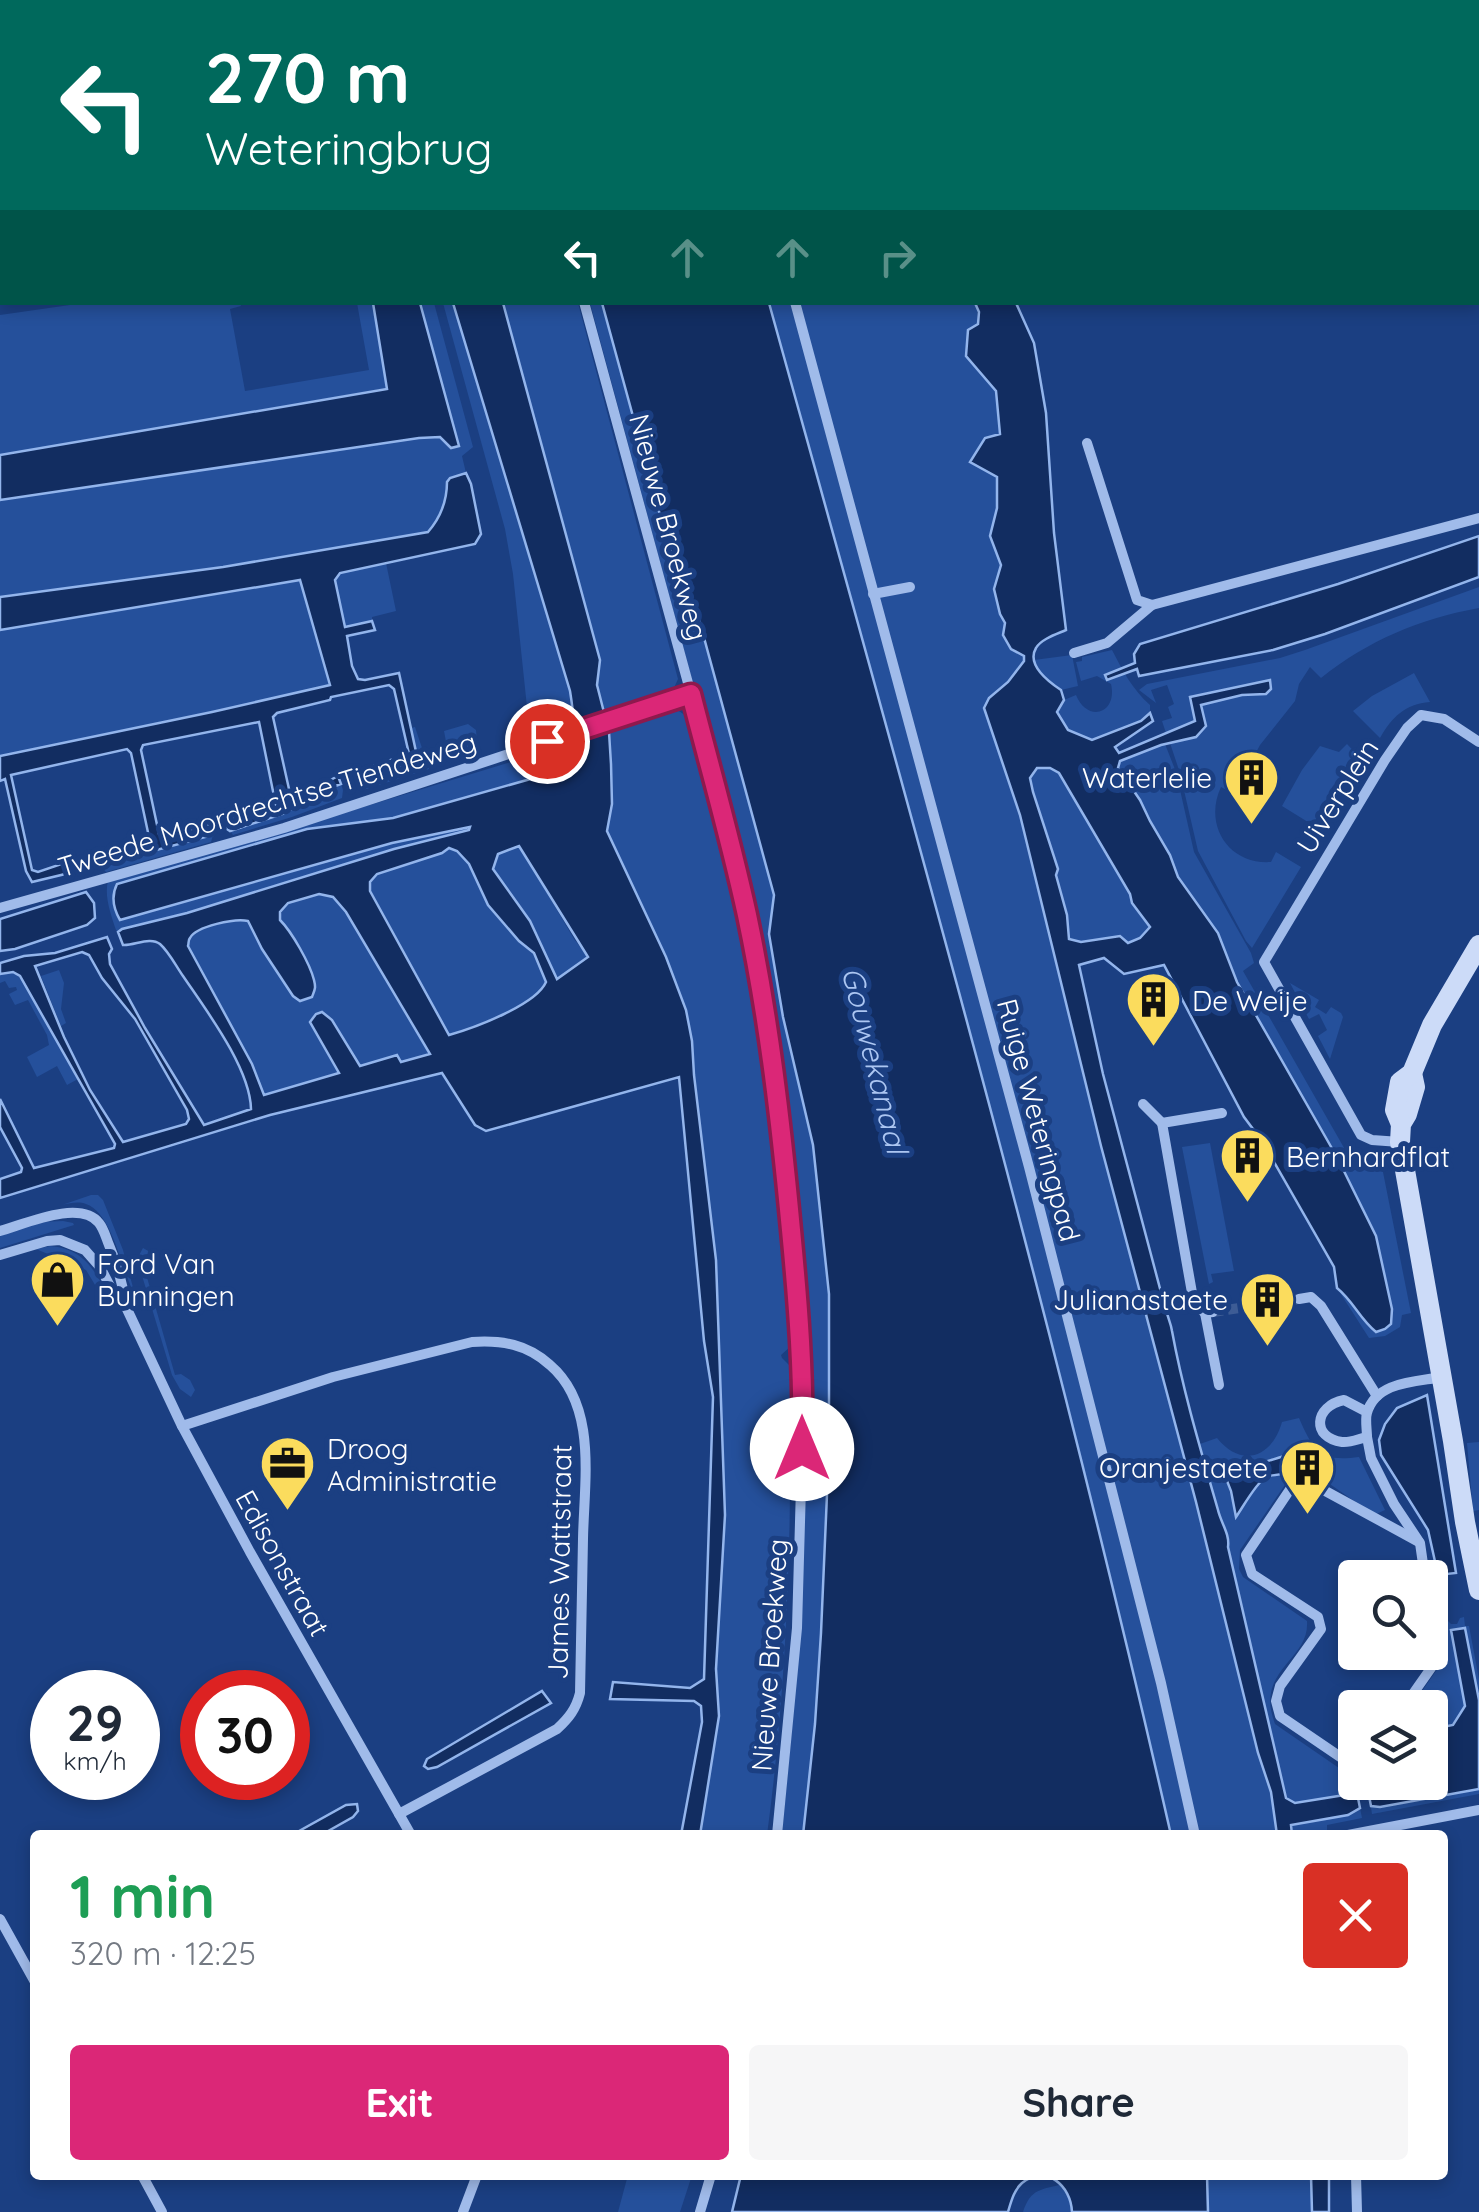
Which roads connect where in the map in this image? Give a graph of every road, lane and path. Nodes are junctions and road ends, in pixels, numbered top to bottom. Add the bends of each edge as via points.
1 (585, 305) edge
2 (796, 305) edge
3 (1087, 443) dead end
4 (1479, 518) edge
5 (910, 587) dead end
6 (874, 594) junction
7 (1152, 604) junction
8 (1074, 653) dead end
9 (691, 694) junction
10 (1479, 742) edge
11 (0, 908) edge
12 (1479, 945) edge
13 (1143, 1104) dead end
14 (1222, 1113) dead end
15 (1162, 1123) junction
16 (1400, 1133) junction
17 (0, 1231) edge
18 (0, 1255) edge
19 (1299, 1299) dead end
20 (126, 1307) junction
21 (1442, 1377) junction
22 (1220, 1385) dead end
23 (1377, 1396) junction
24 (1367, 1412) junction
25 (182, 1426) junction
26 (1366, 1437) junction
27 (1308, 1481) dead end
28 (1293, 1485) dead end
29 (1420, 1543) junction
30 (1422, 1560) edge
31 (1479, 1590) edge
32 (1338, 1756) edge
33 (1479, 1810) edge
34 (398, 1814) junction
35 (408, 1830) edge
36 (778, 1830) edge
37 (1194, 1830) edge
38 (1374, 1830) edge
39 (0, 1919) edge
40 (30, 1973) edge
41 (145, 2180) edge
42 (474, 2180) edge
43 (710, 2180) edge
44 (1356, 2180) edge
45 (162, 2212) edge
46 (462, 2212) edge
47 (700, 2212) edge
48 (1357, 2212) edge

1 - 9 street, Nieuwe Broekweg
2 - 6 street, Ruige Weteringpad
3 - 7 street via 1137,600
4 - 7 street
5 - 6 street
6 - 37 street, Ruige Weteringpad via 1033,1184
7 - 8 street via 1107,643
9 - 11 street, Tweede Moordrechtse Tiendeweg via 284,828
9 - 36 street, Nieuwe Broekweg via 763,1003 795,1271 803,1416 798,1628
10 - 16 street, Uiverplein via 1444,719 1421,715 1408,728 1264,962 1361,1135 1372,1140
12 - 16 main road via 1412,1073 1415,1087
13 - 15 street
14 - 15 street
15 - 22 street via 1194,1304 1209,1312
16 - 21 main road
17 - 20 street, Edisonstraat via 62,1213 89,1215 100,1224 123,1278
18 - 20 street, Edisonstraat via 46,1240 74,1244 100,1266
19 - 23 street via 1312,1298 1320,1306
20 - 25 street, Edisonstraat
21 - 23 street
21 - 31 main road
23 - 24 street
24 - 26 street
24 - 26 street via 1344,1400 1332,1402 1320,1418 1333,1440
25 - 34 street, Edisonstraat
25 - 34 street, James Wattstraat via 333,1377 472,1342 529,1350 572,1389 584,1448 577,1705 557,1728
26 - 29 street via 1394,1504
27 - 29 street
28 - 32 street via 1246,1555 1252,1574 1318,1617 1320,1628 1276,1701 1280,1716
29 - 30 street
33 - 38 street
34 - 35 street, Edisonstraat
39 - 40 street
41 - 45 street
42 - 46 street
43 - 47 street
44 - 48 street

